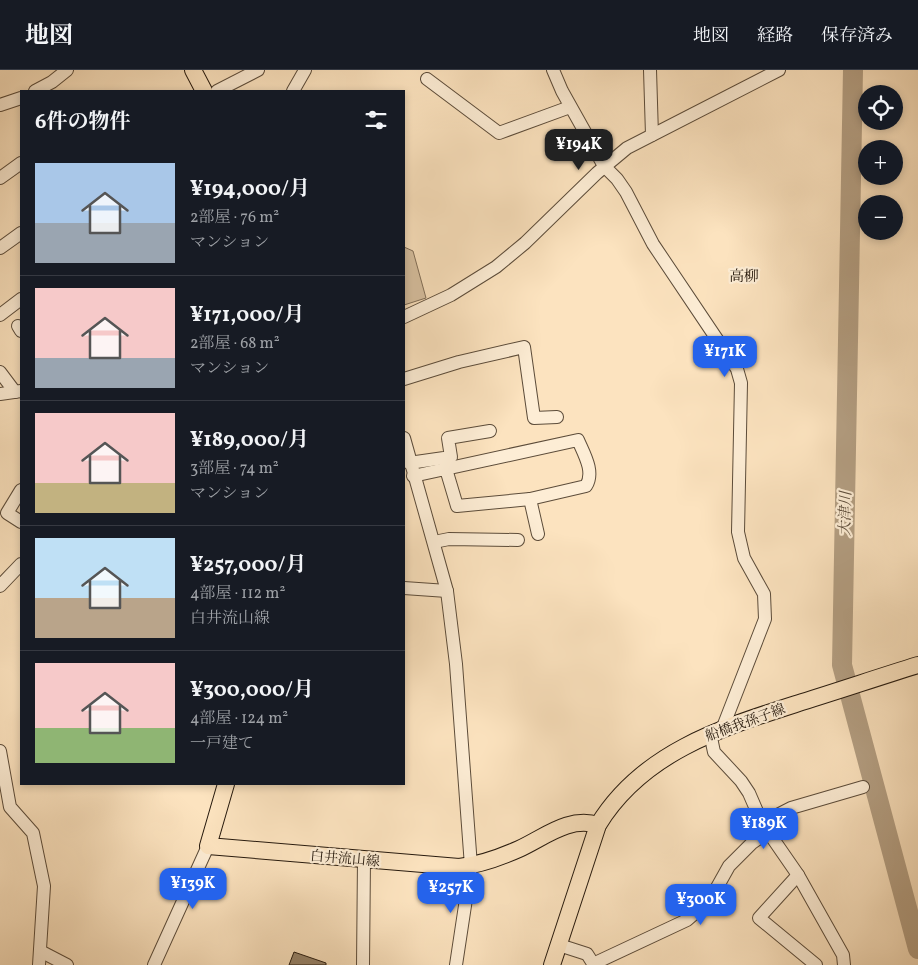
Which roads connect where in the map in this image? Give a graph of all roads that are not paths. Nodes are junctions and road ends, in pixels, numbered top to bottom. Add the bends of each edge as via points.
1 (67, 70) edge
2 (193, 70) edge
3 (258, 70) edge
4 (305, 70) edge
5 (553, 70) edge
6 (650, 70) edge
7 (778, 70) edge
8 (427, 79) dead end
9 (36, 90) edge
10 (203, 90) edge
11 (219, 90) edge
12 (295, 90) edge
13 (20, 98) edge
14 (0, 105) edge
15 (570, 107) junction
16 (652, 135) junction
17 (20, 164) edge
18 (604, 166) junction
19 (0, 178) edge
20 (20, 234) edge
21 (0, 248) edge
22 (20, 301) edge
23 (0, 315) edge
24 (405, 317) edge
25 (0, 372) edge
26 (405, 379) edge
27 (18, 391) edge
28 (0, 394) edge
29 (557, 417) dead end
30 (490, 431) dead end
31 (405, 444) edge
32 (408, 464) edge
33 (446, 469) junction
34 (20, 492) edge
35 (530, 498) junction
36 (20, 521) edge
37 (538, 534) dead end
38 (518, 540) dead end
39 (434, 542) junction
40 (19, 571) edge
41 (0, 586) edge
42 (405, 588) edge
43 (447, 591) junction
44 (918, 665) edge
45 (716, 730) junction
46 (0, 751) edge
47 (226, 785) edge
48 (863, 787) dead end
49 (598, 825) junction
50 (765, 827) junction
51 (208, 846) junction
52 (364, 859) junction
53 (471, 866) junction
54 (798, 875) junction
55 (559, 945) junction
56 (40, 951) junction
57 (593, 964) edge
58 (39, 965) edge
59 (67, 965) edge
60 (154, 965) edge
61 (363, 965) edge
62 (456, 965) edge
63 (552, 965) edge
64 (816, 965) edge
65 (844, 965) edge

1 - 9 street
2 - 10 main road
3 - 11 street
4 - 12 street
5 - 15 street
6 - 16 street
7 - 16 street
8 - 15 street via 499,133
13 - 14 street
15 - 18 street
16 - 18 street via 627,148
17 - 19 street
18 - 24 street via 496,267 452,295
18 - 45 street via 621,185 653,244 730,357 741,383 738,532 740,548 764,594 765,607 761,632
20 - 21 street
22 - 23 street
25 - 27 street
26 - 29 street via 524,347 534,418
27 - 28 street
30 - 32 street via 448,438 451,457
31 - 32 street
32 - 33 street
32 - 39 street
33 - 35 street via 457,506
33 - 35 street via 578,440 588,463 590,481 586,486
34 - 36 street via 7,513
35 - 37 street
38 - 39 street via 449,539
39 - 43 street
40 - 41 street
42 - 43 street
43 - 53 street via 456,664
44 - 45 main road, 船橋我孫子線
45 - 49 main road, 船橋我孫子線 via 665,756 637,778 610,806
45 - 50 street via 714,752 742,781
46 - 56 street via 10,807 33,833 44,886
47 - 51 main road
48 - 50 street via 791,808
49 - 53 main road, 白井流山線 via 587,821 571,824 519,849
49 - 55 main road, 船橋我孫子線
50 - 54 street
50 - 57 street via 729,866 710,900 688,920
51 - 52 main road, 白井流山線
51 - 60 street
52 - 53 main road, 白井流山線
52 - 61 street
53 - 62 street
54 - 64 street via 759,918
54 - 65 street via 842,955
55 - 57 street via 587,954
55 - 63 main road, 船橋我孫子線
56 - 58 street
56 - 59 street

